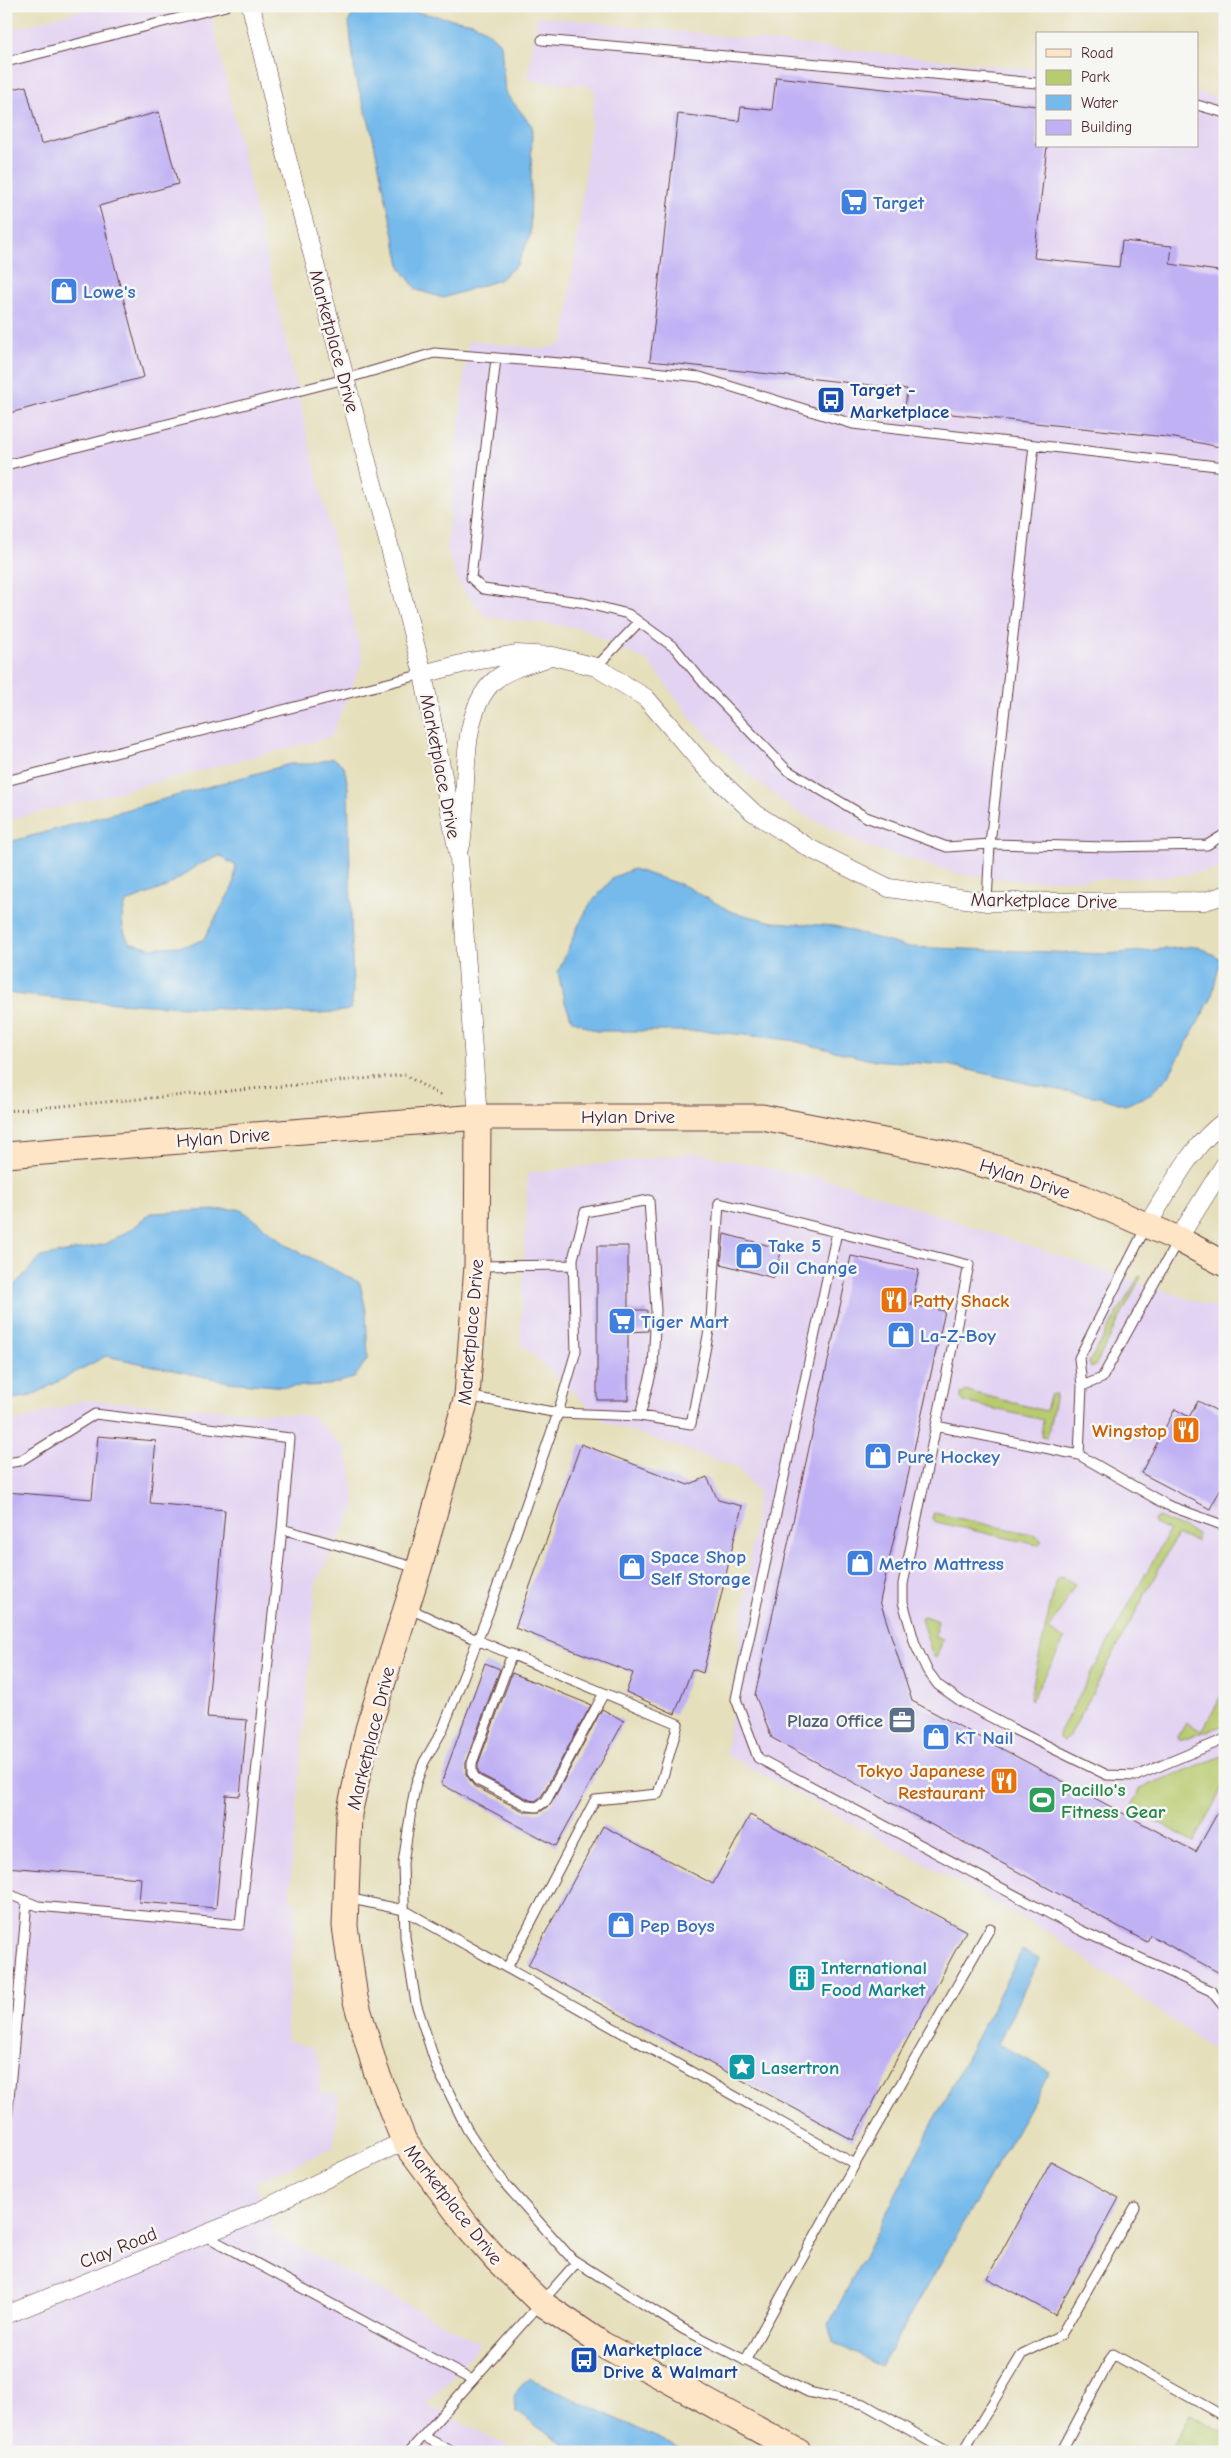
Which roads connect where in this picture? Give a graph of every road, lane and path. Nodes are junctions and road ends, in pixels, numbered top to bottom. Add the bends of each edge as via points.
1 (226, 6) edge
2 (252, 6) edge
3 (542, 40) dead end
4 (6, 62) edge
5 (1036, 83) edge
6 (1198, 105) edge
7 (1225, 113) edge
8 (496, 358) junction
9 (344, 379) junction
10 (1034, 445) junction
11 (6, 465) edge
12 (1225, 467) edge
13 (639, 622) junction
14 (553, 656) junction
15 (596, 667) junction
16 (423, 674) junction
17 (6, 781) edge
18 (1225, 834) edge
19 (990, 844) junction
20 (459, 858) junction
21 (1225, 895) edge
22 (987, 902) junction
23 (446, 1098) dead end
24 (6, 1111) edge
25 (478, 1117) junction
26 (1225, 1121) edge
27 (6, 1155) edge
28 (1225, 1164) edge
29 (1147, 1225) junction
30 (836, 1232) junction
31 (1178, 1239) junction
32 (1225, 1264) edge
33 (573, 1265) junction
34 (477, 1266) junction
35 (1082, 1386) junction
36 (467, 1396) junction
37 (558, 1413) junction
38 (640, 1416) junction
39 (936, 1426) junction
40 (1079, 1455) junction
41 (6, 1463) edge
42 (1225, 1526) edge
43 (282, 1529) junction
44 (419, 1568) junction
45 (407, 1607) junction
46 (477, 1640) junction
47 (512, 1654) junction
48 (604, 1693) junction
49 (1225, 1739) edge
50 (6, 1893) edge
51 (346, 1897) junction
52 (27, 1902) junction
53 (404, 1910) junction
54 (990, 1928) dead end
55 (507, 1968) junction
56 (1225, 2008) edge
57 (6, 2131) edge
58 (404, 2141) junction
59 (855, 2164) junction
60 (1135, 2207) dead end
61 (204, 2235) junction
62 (577, 2262) junction
63 (540, 2302) junction
64 (6, 2314) edge
65 (745, 2361) junction
66 (472, 2380) junction
67 (1225, 2417) edge
68 (423, 2436) junction
69 (409, 2452) edge
70 (453, 2452) edge
71 (799, 2452) edge
72 (948, 2452) edge
73 (963, 2452) edge
74 (1061, 2452) edge

1 - 4 lane
2 - 9 street, Marketplace Drive
3 - 5 lane
6 - 7 lane
8 - 9 lane via 434,353
8 - 10 lane via 700,377 853,424
8 - 13 lane via 471,578 483,588 580,602 628,614
9 - 11 lane
9 - 16 street, Marketplace Drive
10 - 12 lane
10 - 19 lane
13 - 15 lane
13 - 19 lane via 675,648 707,687 787,770 866,817 948,847
14 - 15 street, Marketplace Drive
14 - 16 street, Marketplace Drive via 516,654
14 - 20 street, Marketplace Drive via 514,669 495,680 477,704 470,725 465,820
15 - 22 street, Marketplace Drive via 646,698 705,767 753,812 809,848 889,888
16 - 17 lane
16 - 20 street, Marketplace Drive
18 - 19 lane via 1207,845
19 - 22 lane
20 - 25 street, Marketplace Drive
21 - 22 street, Marketplace Drive via 1205,901
23 - 24 path via 405,1075
25 - 27 street, Hylan Drive
25 - 29 street, Hylan Drive via 762,1117 940,1152 1082,1197
25 - 34 street, Marketplace Drive
26 - 29 street via 1210,1132 1191,1157
28 - 31 street
29 - 31 street, Hylan Drive
29 - 35 lane via 1079,1358
30 - 38 lane via 719,1203 711,1320 691,1424
30 - 39 lane via 969,1265
30 - 56 lane via 736,1699 758,1758 1080,1930 1211,1991
31 - 32 street, Hylan Drive
31 - 35 lane via 1102,1378
33 - 34 lane
33 - 37 lane via 576,1351
33 - 38 lane via 585,1212 649,1200 656,1310 653,1366
34 - 36 street, Marketplace Drive
35 - 40 lane
36 - 37 lane
36 - 44 street, Marketplace Drive
37 - 38 lane
37 - 46 lane
39 - 40 lane
39 - 49 lane via 903,1584 903,1602 915,1644 938,1685 1004,1725 1107,1775 1136,1776
40 - 42 lane via 1167,1505
41 - 43 lane via 20,1461 95,1414 290,1438
43 - 44 lane
43 - 52 lane via 240,1925 38,1906
44 - 45 street, Marketplace Drive
45 - 46 lane
45 - 51 street, Marketplace Drive via 368,1729 349,1814
46 - 47 lane
46 - 53 lane via 442,1731 416,1783 403,1863
47 - 48 lane
47 - 48 lane via 472,1763 472,1773 477,1780 528,1806 537,1807 546,1801
48 - 55 lane via 678,1724 658,1794 596,1800
50 - 52 lane
51 - 53 lane
51 - 58 street, Marketplace Drive via 345,1926 356,1998 376,2071
52 - 57 lane
53 - 55 lane
53 - 62 lane via 416,2003 437,2068 467,2129 506,2185
54 - 59 lane
55 - 59 lane
58 - 61 street, Clay Road
58 - 63 street, Marketplace Drive via 468,2227
59 - 65 lane
60 - 73 lane via 1062,2335 1022,2354
61 - 64 street, Clay Road
61 - 66 lane
62 - 63 lane
62 - 65 lane via 683,2329
63 - 66 lane
63 - 71 street, Marketplace Drive via 627,2359
65 - 72 lane via 808,2392 864,2404
66 - 68 lane
67 - 74 lane via 1112,2354
68 - 69 lane
68 - 70 lane

